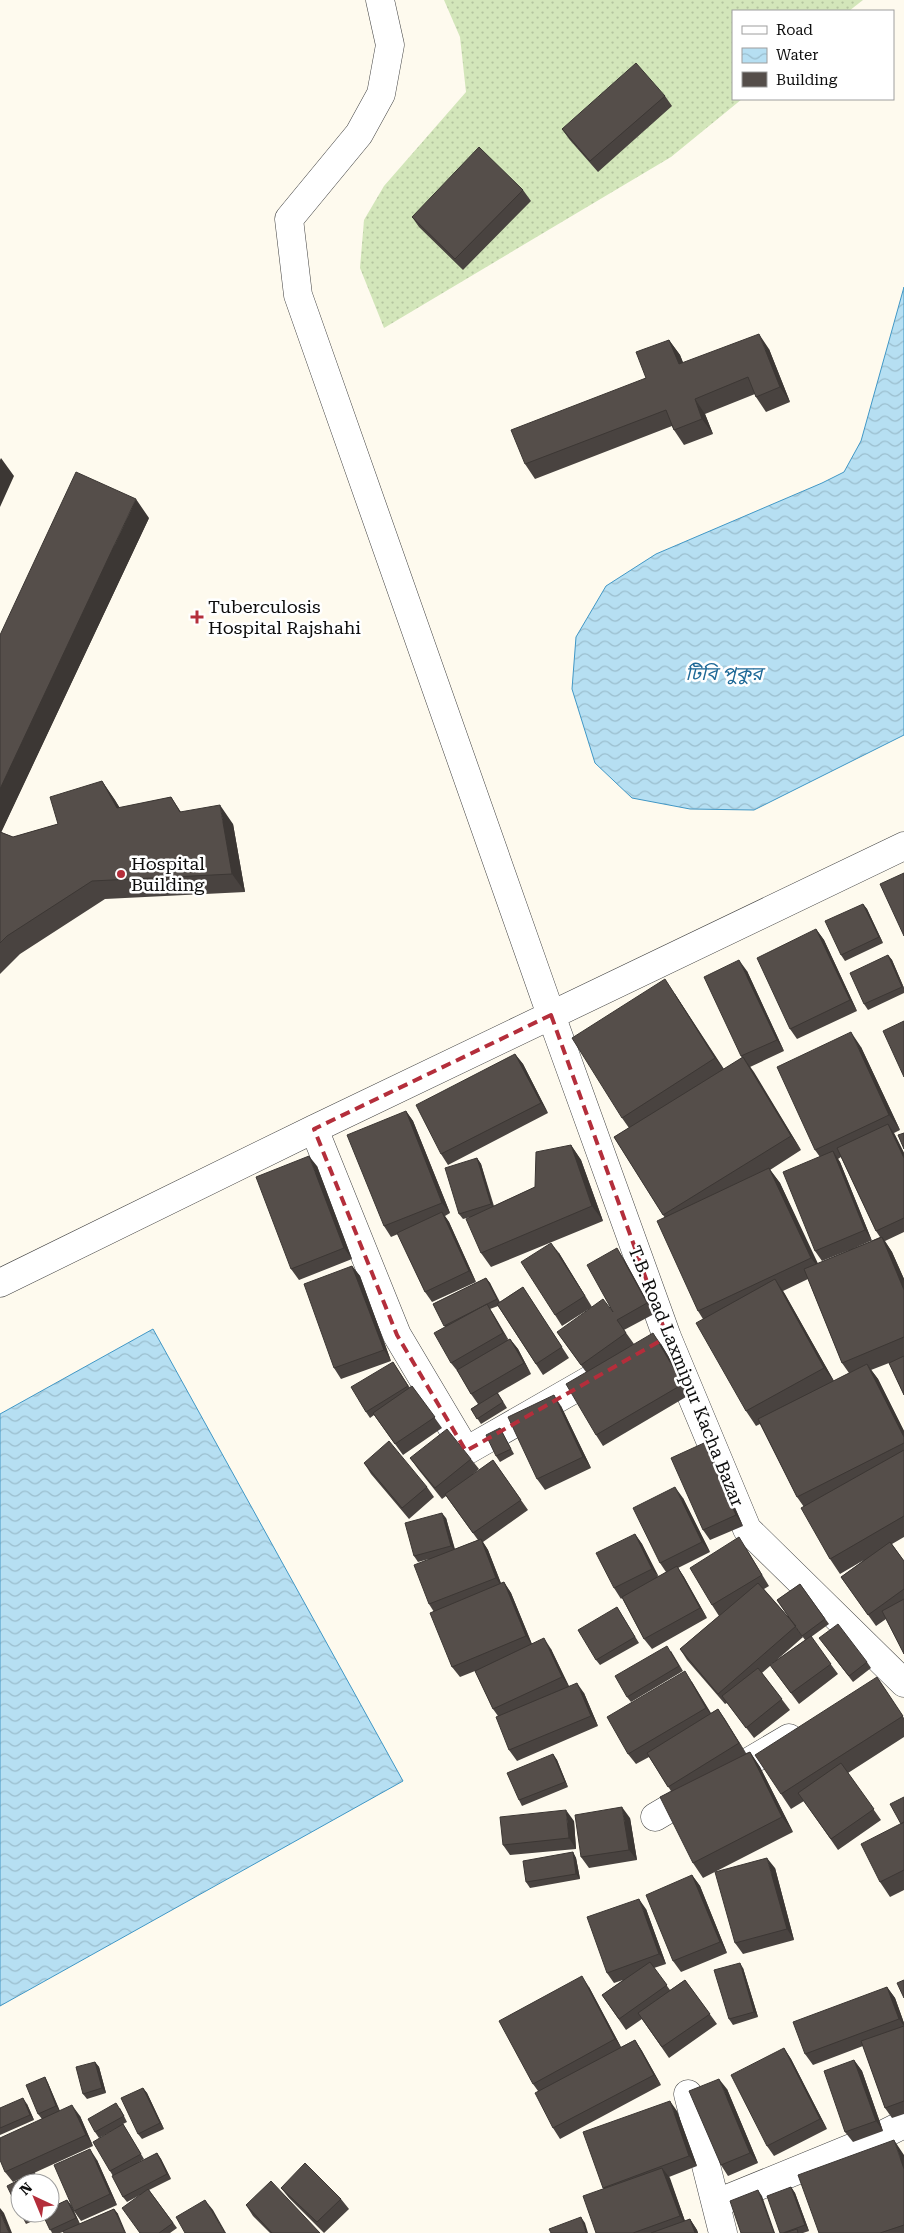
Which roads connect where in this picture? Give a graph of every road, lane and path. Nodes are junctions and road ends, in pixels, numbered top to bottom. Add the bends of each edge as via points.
1 (380, 0) edge
2 (904, 846) edge
3 (551, 1015) junction
4 (314, 1129) junction
5 (0, 1284) edge
6 (667, 1337) junction
7 (903, 1681) edge
8 (876, 1692) edge
9 (807, 1728) edge
10 (655, 1817) dead end
11 (688, 2094) edge
12 (904, 2124) edge
13 (716, 2203) junction
14 (722, 2233) edge

1 - 3 street, T.B. Road Laxmipur Kacha Bazar via 390,45 382,94 359,134 289,219 298,294
2 - 3 street
3 - 4 street
3 - 6 street, T.B. Road Laxmipur Kacha Bazar
4 - 5 street
4 - 6 street via 397,1335 466,1451
6 - 7 street, T.B. Road Laxmipur Kacha Bazar via 748,1529
7 - 8 street
9 - 10 street
11 - 13 street
12 - 13 street
13 - 14 street

